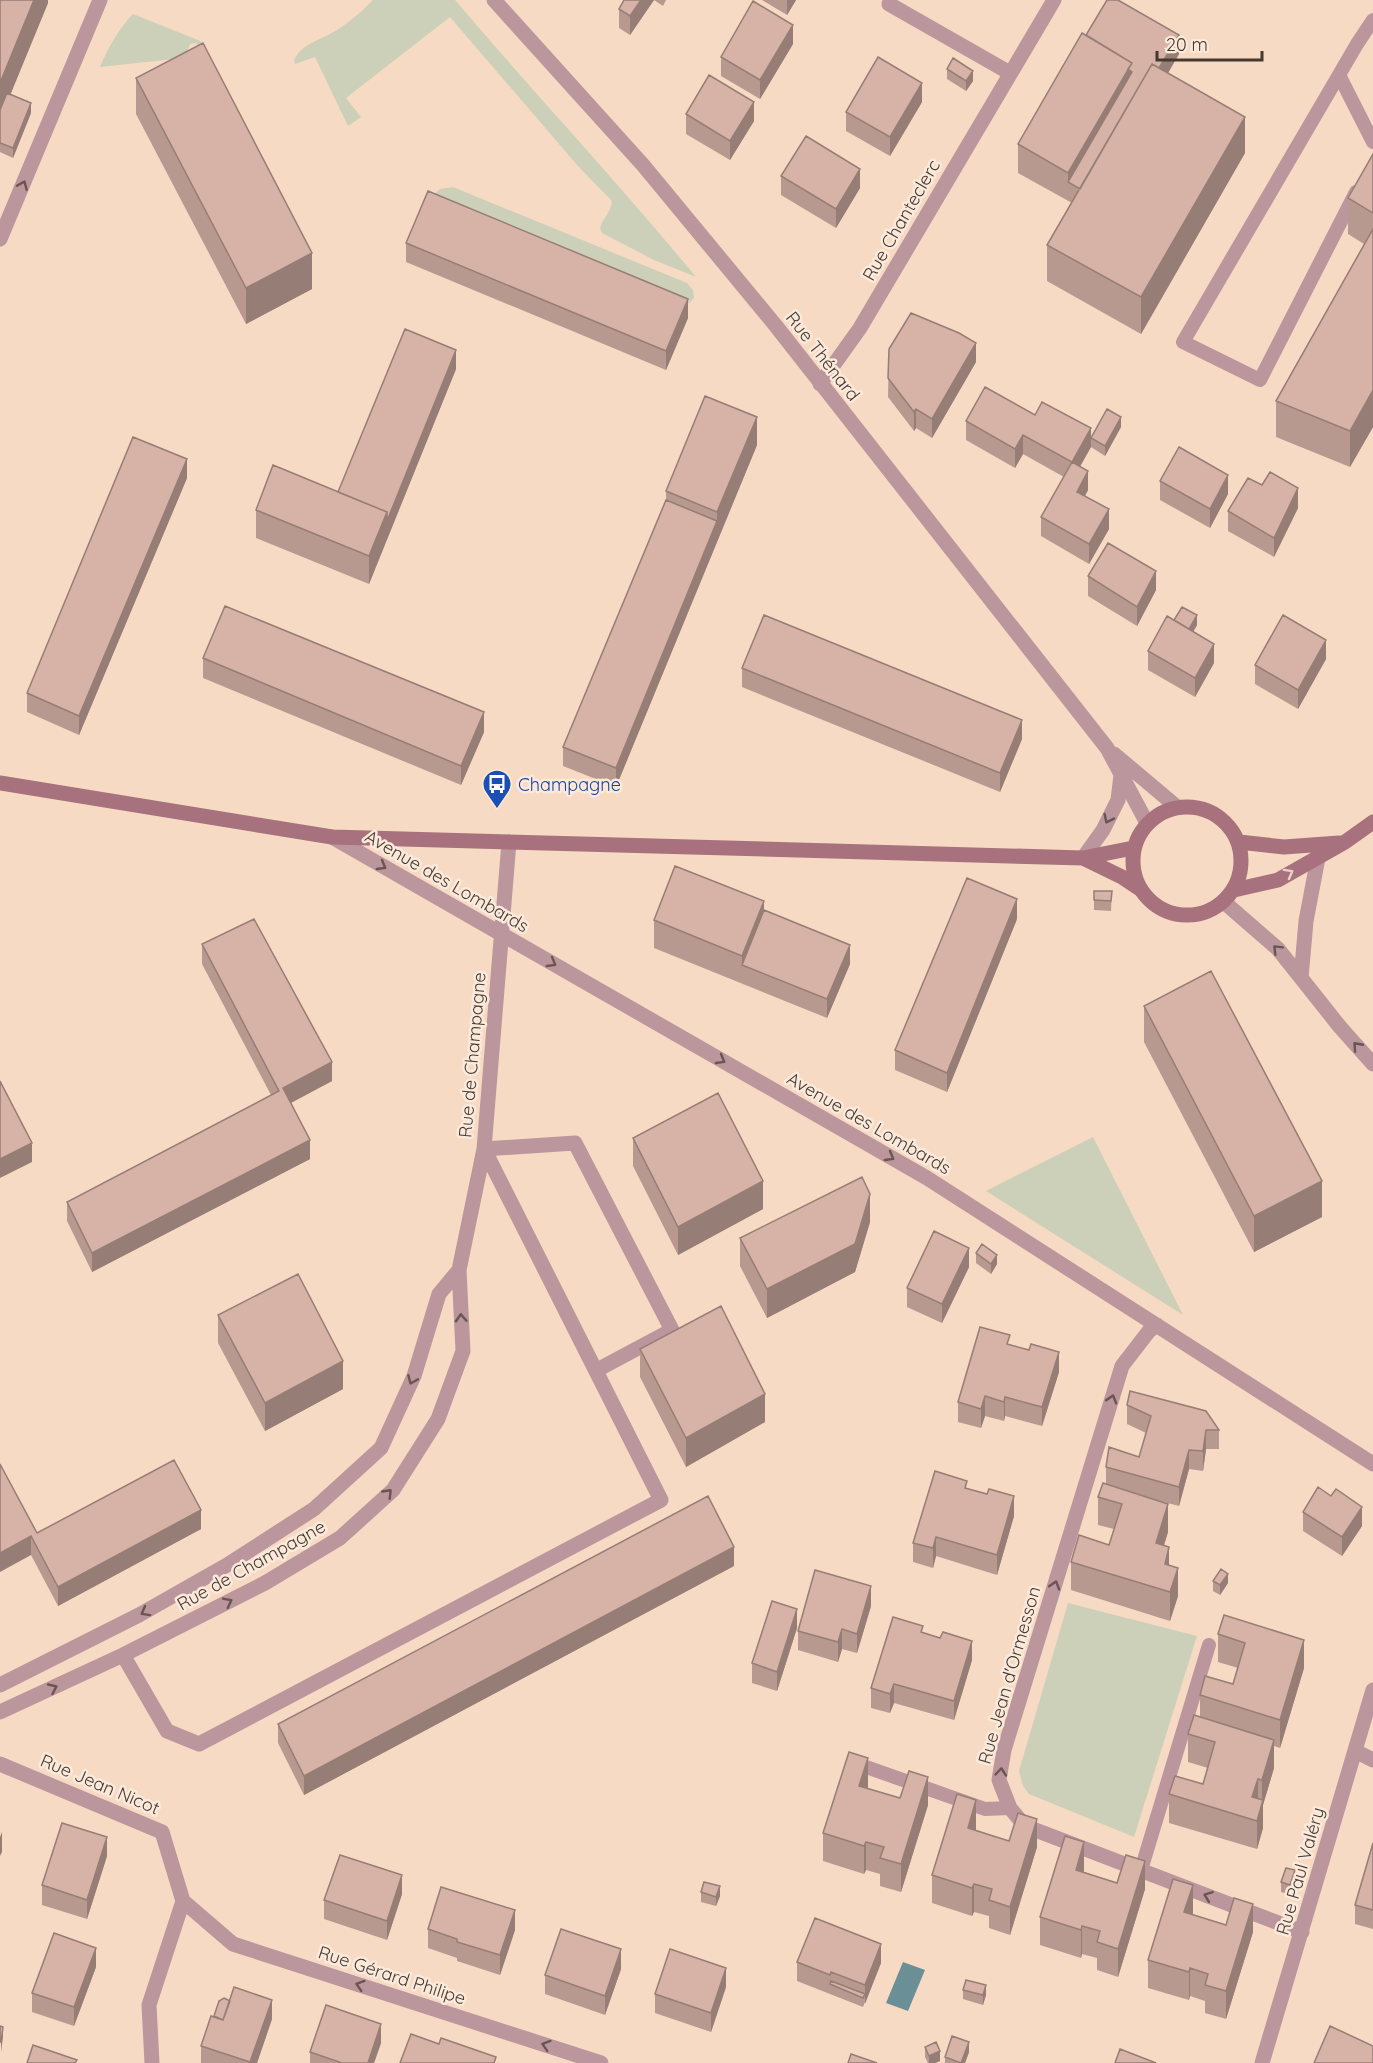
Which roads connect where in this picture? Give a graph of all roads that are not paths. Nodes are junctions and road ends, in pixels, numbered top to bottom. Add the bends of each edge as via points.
1 (100, 0) edge
2 (494, 0) edge
3 (1054, 0) edge
4 (890, 4) dead end
5 (1373, 20) edge
6 (1010, 73) junction
7 (1339, 75) junction
8 (1373, 142) edge
9 (1362, 179) edge
10 (0, 239) edge
11 (820, 384) junction
12 (1107, 748) junction
13 (1121, 775) junction
14 (0, 783) edge
15 (1177, 807) junction
16 (1373, 822) edge
17 (1147, 823) junction
18 (332, 837) junction
19 (509, 842) junction
20 (1239, 842) junction
21 (1345, 842) junction
22 (1133, 848) junction
23 (1083, 858) junction
24 (1318, 858) junction
25 (1140, 889) junction
26 (1229, 896) junction
27 (502, 934) junction
28 (1301, 978) junction
29 (1373, 1065) edge
30 (484, 1149) junction
31 (459, 1270) junction
32 (1157, 1325) junction
33 (597, 1370) junction
34 (1373, 1464) edge
35 (1209, 1645) dead end
36 (123, 1655) junction
37 (0, 1685) edge
38 (1373, 1690) edge
39 (0, 1712) edge
40 (1355, 1752) junction
41 (1373, 1760) edge
42 (855, 1763) edge
43 (0, 1764) edge
44 (1010, 1808) junction
45 (1141, 1870) junction
46 (183, 1901) junction
47 (1302, 1932) junction
48 (152, 2063) edge
49 (601, 2063) edge
50 (1262, 2063) edge

10 -> 1 street
2 - 11 street, Rue Thénard via 643,165
3 - 6 street, Rue Chanteclerc
4 - 6 street
5 - 7 lane
6 - 11 street, Rue Chanteclerc via 860,328
7 - 8 lane
7 - 9 lane via 1184,342 1260,380
11 - 12 street, Rue Thénard
12 - 13 street, Rue Thénard
12 - 15 street, Rue Thénard
13 - 17 street, Rue Thénard
13 -> 23 street via 1118,800
14 - 18 street, Avenue des Lombards
15 - 17 street
15 - 20 street via 1204,808 1226,821
16 - 21 street
17 - 22 street
18 - 19 street, Avenue des Lombards
18 -> 27 street, Avenue des Lombards
19 - 23 street, Avenue des Lombards
19 - 27 street, Rue de Champagne
20 - 21 street via 1284,847
20 - 26 street via 1242,868
21 - 24 street
22 - 23 street, Avenue des Lombards
22 - 25 street via 1132,869
23 - 25 street, Avenue des Lombards
26 -> 24 street via 1278,880
24 - 28 street via 1306,921
25 - 26 street via 1156,906 1179,915 1203,914
28 -> 26 street
27 - 30 street, Rue de Champagne
27 -> 32 street, Avenue des Lombards via 927,1178
29 -> 28 street
30 - 31 street, Rue de Champagne
30 - 33 street
30 - 33 street via 575,1143 672,1330
36 -> 31 street, Rue de Champagne via 265,1583 340,1538 393,1490 438,1419 463,1351
31 -> 37 street, Rue de Champagne via 439,1294 414,1376 381,1448 314,1509 139,1615
32 - 34 street, Avenue des Lombards
44 -> 32 street, Rue Jean d'Ormesson via 999,1780 1007,1738 1122,1366
33 - 36 street via 661,1500 200,1744 167,1731
35 - 45 lane
39 -> 36 street, Rue de Champagne
38 - 40 street, Rue Paul Valéry
40 - 41 street
40 - 47 street, Rue Paul Valéry
42 - 44 lane via 985,1809
43 - 46 street, Rue Jean Nicot via 162,1832
44 - 45 street, Rue Jean d'Ormesson via 1025,1826
47 -> 45 street, Rue Jean d'Ormesson
46 - 48 street via 149,2005
49 -> 46 street, Rue Gérard Philipe via 233,1944
47 - 50 street, Rue Paul Valéry

